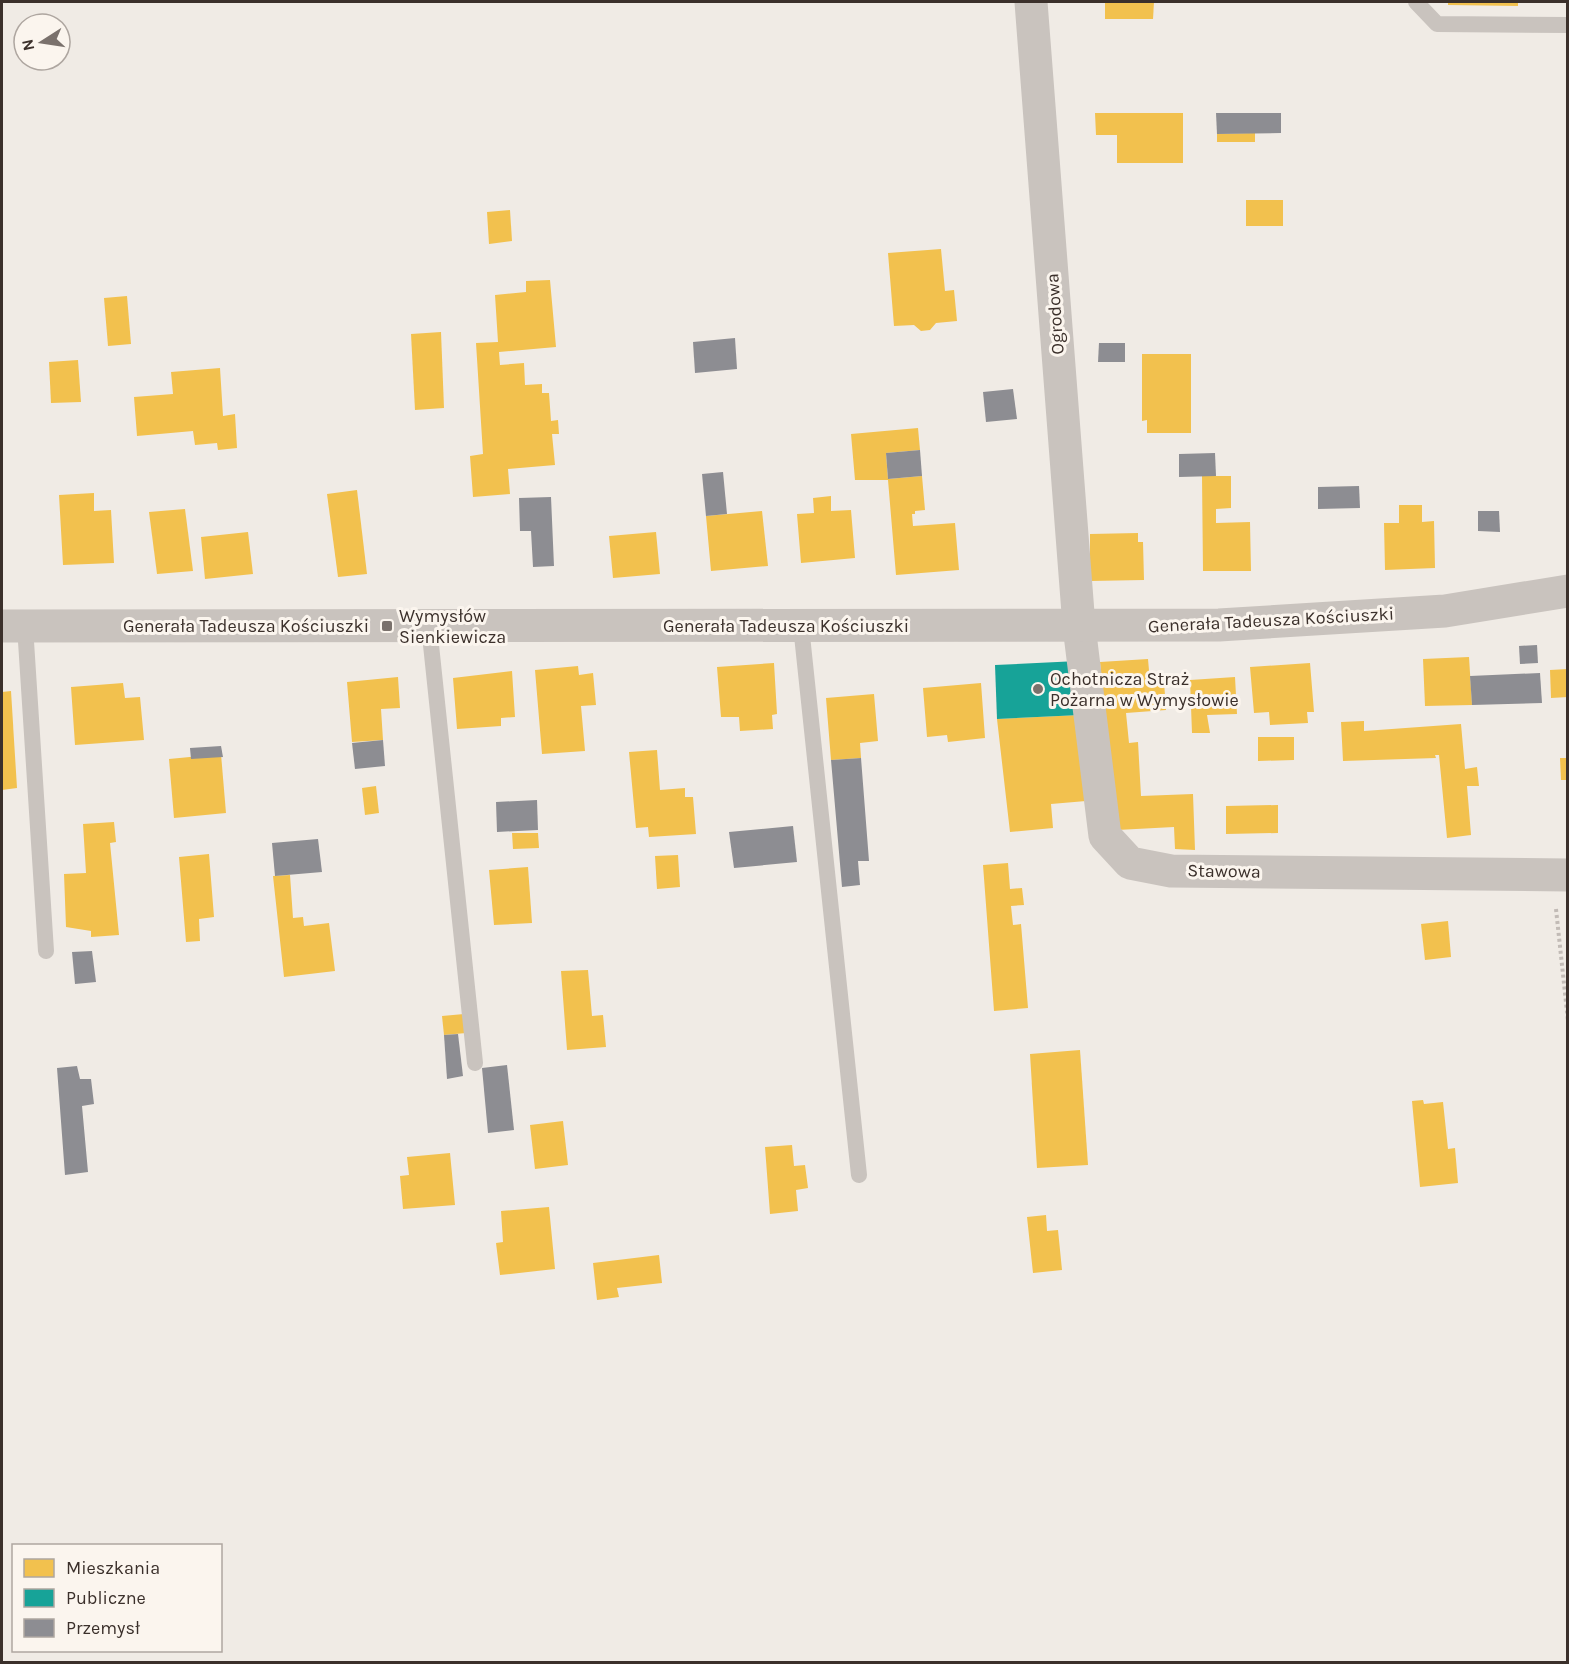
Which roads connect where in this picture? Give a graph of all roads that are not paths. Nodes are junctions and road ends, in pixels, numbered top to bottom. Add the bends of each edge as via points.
1 (1031, 2) edge
2 (1416, 2) edge
3 (1568, 25) edge
4 (1568, 591) edge
5 (13, 626) edge
6 (429, 626) junction
7 (801, 626) junction
8 (1079, 626) junction
9 (1560, 875) edge
10 (46, 951) dead end
11 (474, 1063) dead end
12 (859, 1175) dead end

1 - 8 street, Ogrodowa
2 - 3 lane via 1437,24
4 - 8 street, Generała Tadeusza Kościuszki via 1445,611 1219,625
5 - 6 street, Generała Tadeusza Kościuszki
5 - 10 lane
6 - 7 street, Generała Tadeusza Kościuszki
6 - 11 lane
7 - 8 street, Generała Tadeusza Kościuszki
7 - 12 lane
8 - 9 street, Stawowa via 1105,836 1130,864 1171,871

